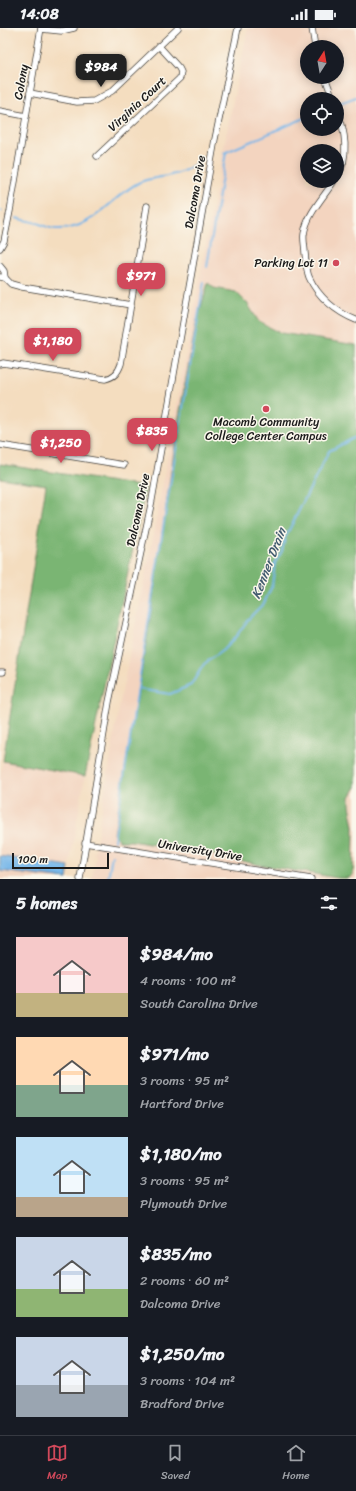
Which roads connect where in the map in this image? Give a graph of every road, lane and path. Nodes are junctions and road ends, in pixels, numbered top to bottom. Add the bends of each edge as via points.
1 (74, 28) edge
2 (178, 28) edge
3 (238, 28) edge
4 (312, 28) edge
5 (41, 29) edge
6 (314, 40) edge
7 (159, 46) junction
8 (30, 93) junction
9 (0, 111) edge
10 (26, 116) junction
11 (344, 136) edge
12 (97, 156) dead end
13 (344, 158) edge
14 (329, 188) edge
15 (147, 206) dead end
16 (0, 248) edge
17 (0, 266) edge
18 (3, 278) edge
19 (131, 305) junction
20 (356, 320) edge
21 (0, 364) edge
22 (0, 445) edge
23 (124, 465) dead end
24 (86, 843) junction
25 (80, 879) edge
26 (311, 879) edge

1 - 5 street via 61,31
2 - 7 street
3 - 24 street, Dalcoma Drive via 215,139 152,500 109,702
4 - 6 street
5 - 8 street, Colony
7 - 8 street via 112,91 94,101 77,102
7 - 12 street, Virginia Court via 179,68 180,78
8 - 10 street, Colony
9 - 10 street
10 - 16 street, Colony via 10,211 4,241
11 - 13 street
14 - 20 street via 315,206 303,235 307,269 319,294 335,309
15 - 19 street
17 - 18 street via 4,271
18 - 19 street via 22,287
19 - 21 street via 121,364 114,376 105,379
22 - 23 street
24 - 25 street, Dalcoma Drive
24 - 26 street, University Drive

